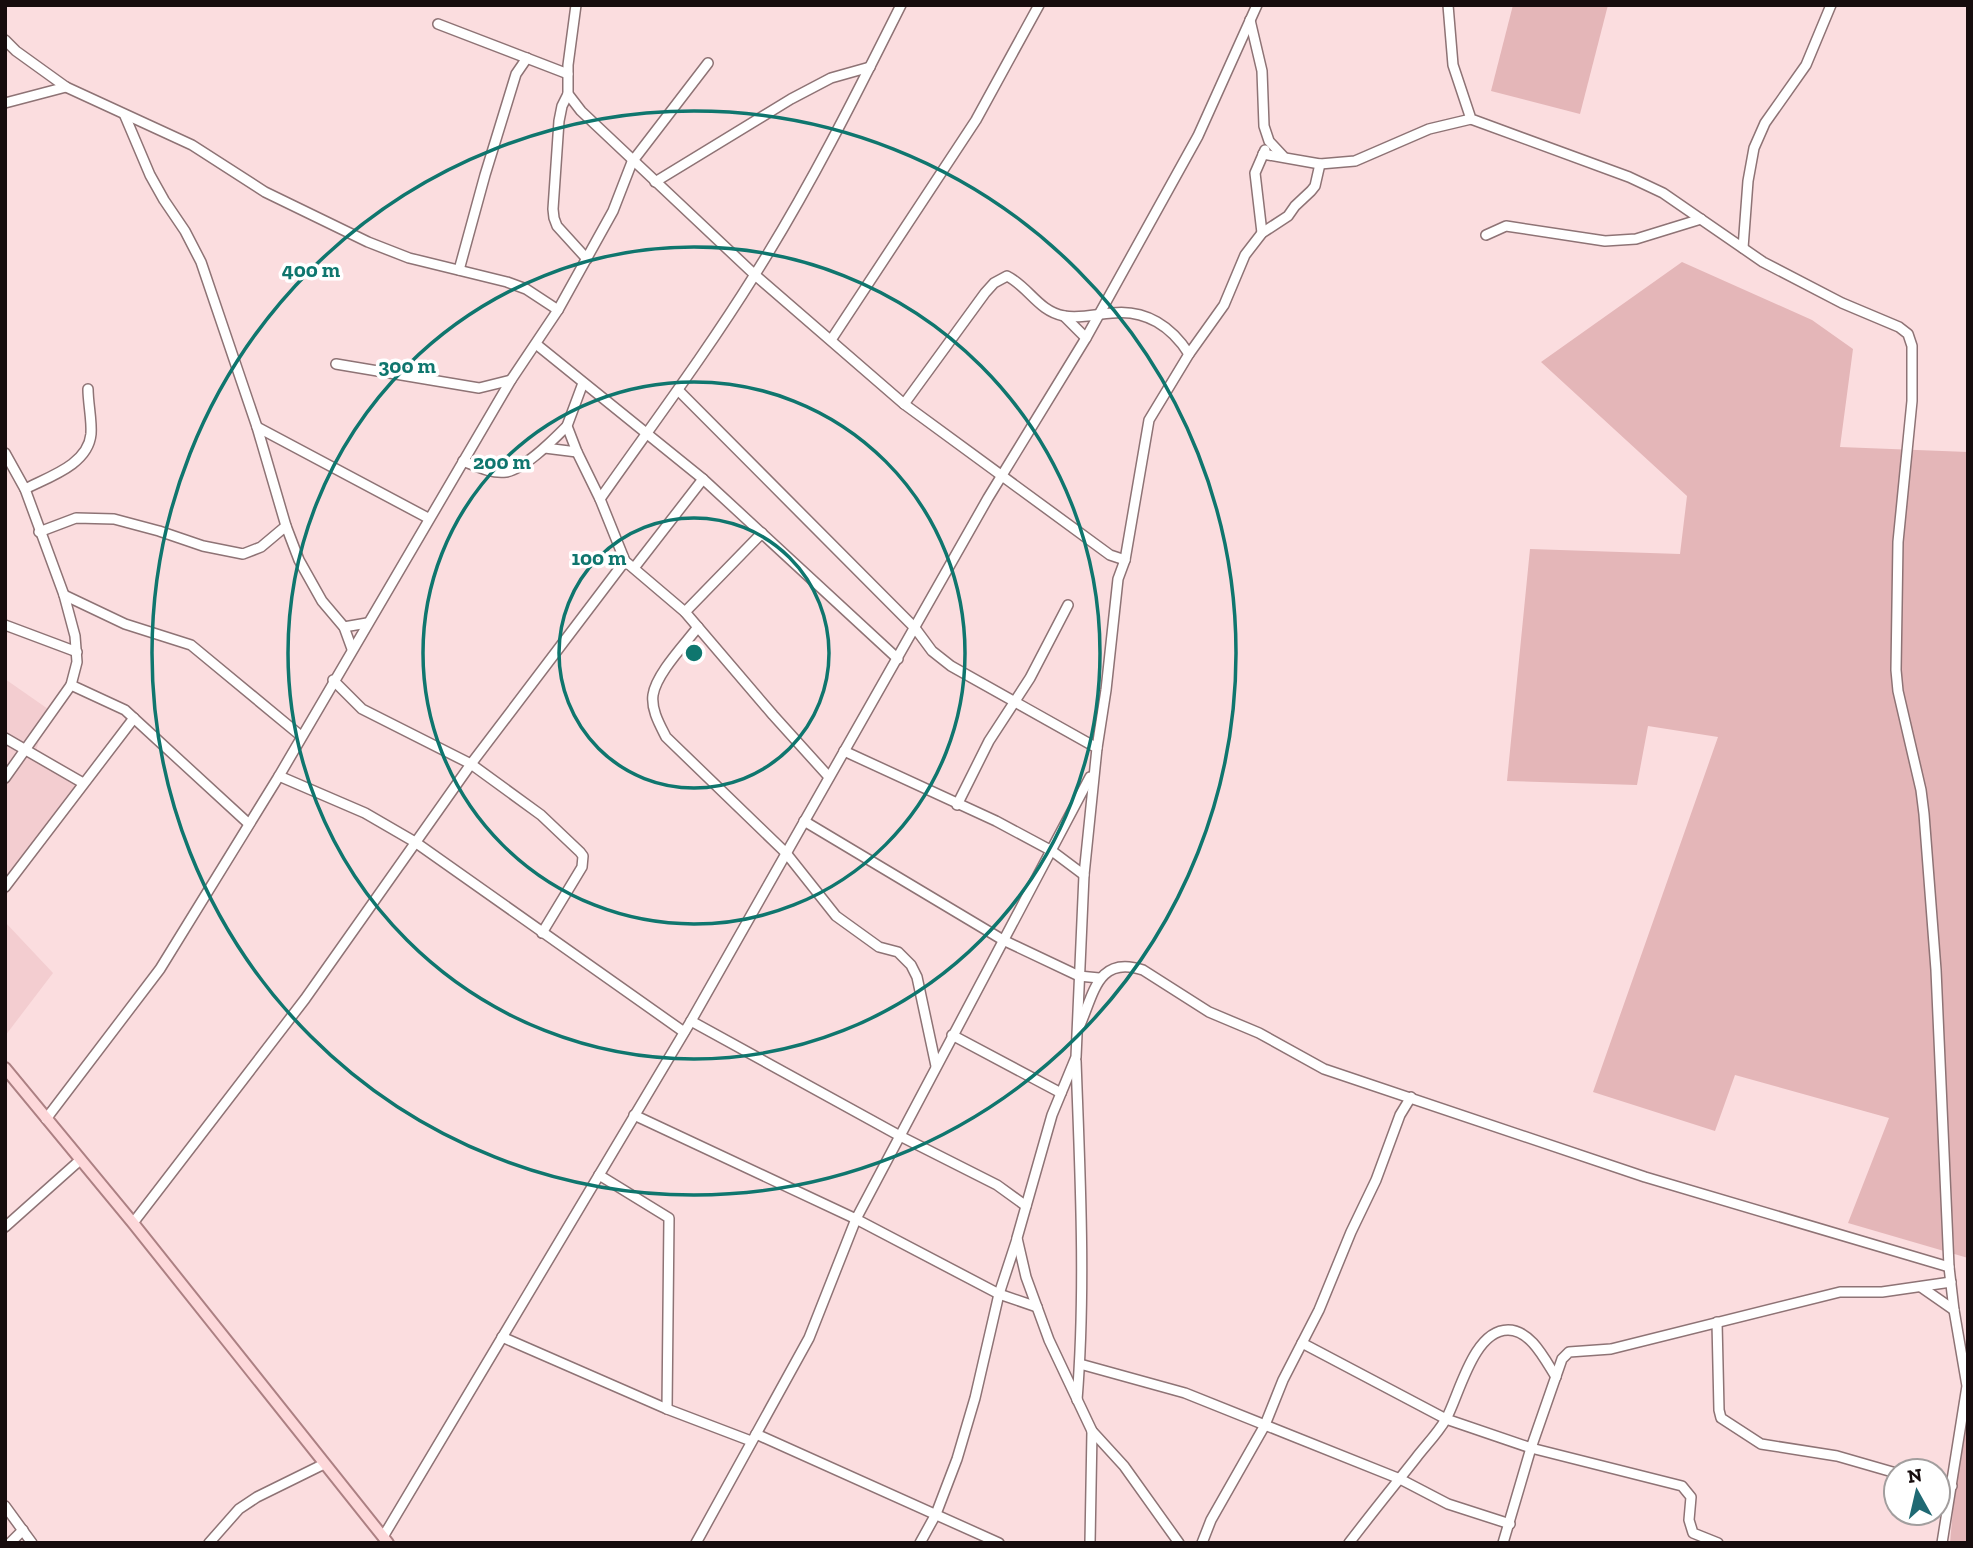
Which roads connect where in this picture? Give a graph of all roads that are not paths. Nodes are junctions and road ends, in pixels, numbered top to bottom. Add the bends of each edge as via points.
1 (576, 5) edge
2 (901, 5) edge
3 (1039, 5) edge
4 (1257, 5) edge
5 (1447, 5) edge
6 (1830, 5) edge
7 (1251, 20) junction
8 (438, 24) dead end
9 (5, 40) edge
10 (527, 58) junction
11 (708, 63) dead end
12 (870, 67) junction
13 (568, 74) junction
14 (66, 87) junction
15 (568, 94) junction
16 (5, 103) edge
17 (125, 116) junction
18 (1471, 119) junction
19 (1269, 141) junction
20 (1263, 154) junction
21 (1283, 156) junction
22 (632, 162) junction
23 (1320, 164) junction
24 (654, 182) junction
25 (1701, 219) junction
26 (1262, 233) junction
27 (1486, 235) dead end
28 (1743, 248) junction
29 (587, 260) junction
30 (459, 270) junction
31 (755, 275) junction
32 (558, 310) junction
33 (1064, 316) junction
34 (1099, 316) junction
35 (1086, 338) junction
36 (831, 340) junction
37 (536, 344) junction
38 (1189, 354) junction
39 (336, 363) dead end
40 (511, 380) junction
41 (583, 383) junction
42 (88, 389) dead end
43 (678, 390) junction
44 (904, 404) junction
45 (567, 426) junction
46 (257, 428) junction
47 (647, 433) junction
48 (545, 448) junction
49 (576, 452) junction
50 (5, 453) edge
51 (463, 461) junction
52 (1001, 476) junction
53 (703, 479) junction
54 (25, 489) junction
55 (600, 499) junction
56 (428, 518) junction
57 (286, 526) junction
58 (39, 532) junction
59 (762, 533) junction
60 (1110, 555) junction
61 (1125, 560) junction
62 (625, 561) junction
63 (634, 568) junction
64 (1118, 579) junction
65 (64, 595) junction
66 (1068, 605) dead end
67 (685, 612) junction
68 (367, 623) junction
69 (5, 625) edge
70 (344, 627) junction
71 (698, 627) junction
72 (915, 628) junction
73 (352, 649) junction
74 (77, 652) junction
75 (898, 659) junction
76 (333, 680) junction
77 (71, 685) junction
78 (1013, 702) junction
79 (134, 718) junction
80 (301, 736) junction
81 (5, 738) edge
82 (1097, 748) junction
83 (26, 751) junction
84 (844, 751) junction
85 (471, 764) junction
86 (1094, 770) junction
87 (279, 776) junction
88 (829, 777) junction
89 (5, 778) edge
90 (83, 783) junction
91 (957, 805) junction
92 (804, 821) junction
93 (249, 824) junction
94 (415, 842) junction
95 (1052, 851) junction
96 (786, 853) junction
97 (1084, 875) junction
98 (5, 887) edge
99 (541, 933) junction
100 (1003, 940) junction
101 (1079, 976) junction
102 (1099, 978) junction
103 (691, 1021) junction
104 (1078, 1030) junction
105 (684, 1032) junction
106 (952, 1035) junction
107 (1076, 1058) junction
108 (936, 1066) junction
109 (5, 1068) edge
110 (1394, 1091) junction
111 (1061, 1093) junction
112 (1411, 1097) junction
113 (634, 1115) junction
114 (1400, 1115) junction
115 (46, 1119) junction
116 (900, 1136) junction
117 (79, 1161) junction
118 (599, 1175) junction
119 (1026, 1206) junction
120 (856, 1219) junction
121 (133, 1223) junction
122 (5, 1227) edge
123 (1017, 1238) junction
124 (1950, 1267) junction
125 (1951, 1282) junction
126 (1921, 1287) junction
127 (999, 1294) junction
128 (1037, 1307) junction
129 (1954, 1310) junction
130 (1717, 1322) junction
131 (502, 1337) junction
132 (1302, 1343) junction
133 (1080, 1364) junction
134 (1556, 1377) junction
135 (1077, 1402) junction
136 (667, 1409) junction
137 (1446, 1419) junction
138 (1265, 1425) junction
139 (1093, 1431) junction
140 (753, 1437) junction
141 (1531, 1448) junction
142 (324, 1464) junction
143 (1882, 1469) edge
144 (1400, 1479) junction
145 (1952, 1486) edge
146 (5, 1506) edge
147 (936, 1514) junction
148 (1510, 1524) junction
149 (23, 1530) junction
150 (385, 1540) edge
151 (10, 1543) edge
152 (32, 1543) edge
153 (209, 1543) edge
154 (696, 1543) edge
155 (920, 1543) edge
156 (999, 1543) edge
157 (1090, 1543) edge
158 (1179, 1543) edge
159 (1202, 1543) edge
160 (1349, 1543) edge
161 (1503, 1543) edge
162 (1718, 1543) edge

1 - 13 street
2 - 12 street
3 - 36 street via 976,120
4 - 7 street
5 - 18 street via 1453,65
6 - 28 street via 1806,65 1765,123 1754,148
7 - 19 street
7 - 34 street via 1198,136
8 - 10 street
9 - 14 street
10 - 13 street
10 - 30 street via 516,74
11 - 22 street
12 - 24 street via 831,78 791,99
12 - 31 street
13 - 15 street
14 - 16 street
14 - 17 street
15 - 22 street
15 - 29 street via 559,121 553,209 557,226
17 - 30 street via 192,145 265,192 368,242
17 - 46 street via 150,175 201,262
18 - 23 street via 1429,130 1355,161
18 - 25 street via 1629,177
19 - 20 street
19 - 21 street
20 - 21 street
20 - 26 street via 1255,173
21 - 23 street
22 - 24 street
22 - 29 street
23 - 26 street via 1311,191 1289,216
24 - 31 street
25 - 27 street via 1636,239 1605,241 1506,226
25 - 28 street
26 - 38 street via 1245,255 1224,305
28 - 124 street via 1842,303 1899,327 1912,346 1912,401 1898,542 1896,670 1924,814
29 - 32 street
30 - 32 street via 526,289
31 - 36 street
31 - 43 street
32 - 37 street
33 - 34 street
33 - 35 street
33 - 44 street via 1044,308 1018,282 1007,276 1001,279 985,293
34 - 35 street
34 - 38 street via 1119,312 1149,318 1173,332
35 - 52 street
36 - 44 street
37 - 40 street
37 - 41 street
38 - 61 street via 1149,420
39 - 40 street via 479,388
40 - 51 street
41 - 45 street
41 - 47 street
42 - 54 street via 91,433 81,457
43 - 47 street
43 - 72 street
44 - 52 street
45 - 48 street
45 - 49 street
46 - 56 street
46 - 57 street
47 - 53 street
47 - 55 street
48 - 49 street
48 - 51 street via 506,472
49 - 55 street
50 - 54 street
51 - 56 street
52 - 60 street
52 - 72 street
53 - 59 street
53 - 63 street
54 - 58 street
55 - 62 street
56 - 68 street
57 - 58 street via 261,547 243,554 114,519 76,518
57 - 70 street via 315,590
58 - 65 street
59 - 67 street
59 - 75 street
60 - 61 street
60 - 64 street
61 - 64 street
62 - 63 street
62 - 85 street
63 - 67 street
64 - 82 street
65 - 74 street
65 - 80 street via 125,624 191,645
66 - 78 street
67 - 71 street
68 - 70 street
68 - 73 street
69 - 74 street
70 - 73 street
71 - 88 street
71 - 96 street via 661,676 653,695 656,715 666,737
72 - 75 street
72 - 78 street via 951,666
73 - 76 street
74 - 77 street
75 - 84 street
76 - 80 street
76 - 85 street via 362,709
77 - 79 street
77 - 83 street
78 - 82 street
78 - 91 street
79 - 90 street
79 - 93 street
80 - 87 street
81 - 83 street
82 - 86 street
83 - 89 street
83 - 90 street
84 - 88 street
84 - 91 street
85 - 94 street
85 - 99 street via 541,815 583,856 582,867
86 - 95 street
86 - 97 street
87 - 93 street
87 - 94 street via 365,813
88 - 92 street
90 - 98 street
91 - 95 street
92 - 96 street
92 - 100 street
93 - 115 street via 159,970
94 - 99 street
94 - 121 street via 305,999
95 - 97 street
95 - 100 street
96 - 103 street
96 - 108 street via 836,916 879,947 898,952 911,965
97 - 101 street
99 - 105 street
100 - 101 street
100 - 106 street
101 - 102 street
101 - 104 street
102 - 104 street
102 - 110 street via 1120,965 1143,970 1222,1019 1324,1069
103 - 105 street
103 - 116 street
104 - 107 street
105 - 113 street
106 - 108 street
106 - 111 street
107 - 111 street
107 - 133 street
108 - 116 street
109 - 115 main road
110 - 112 street
110 - 114 street
111 - 119 street
112 - 114 street
112 - 124 street via 1645,1177
113 - 118 street
113 - 120 street
114 - 132 street via 1376,1180
115 - 117 main road
116 - 119 street via 997,1185
116 - 120 street
117 - 121 main road
117 - 122 street
118 - 131 street
118 - 136 street via 668,1218
119 - 123 street
120 - 127 street
120 - 140 street via 809,1338
121 - 142 main road
123 - 127 street
123 - 128 street
124 - 125 street
125 - 126 street
125 - 129 street
126 - 129 street
126 - 130 street via 1840,1292
127 - 128 street
127 - 147 street via 964,1435
128 - 135 street
129 - 145 street via 1967,1386
130 - 134 street via 1612,1349 1569,1352
130 - 143 street via 1721,1418 1761,1444 1837,1456
131 - 136 street
131 - 150 street
132 - 137 street
132 - 138 street
133 - 135 street
133 - 138 street via 1185,1392
134 - 137 street via 1523,1335 1501,1331 1487,1340 1467,1367
134 - 141 street
135 - 139 street
136 - 140 street
137 - 141 street
137 - 144 street
138 - 144 street
138 - 159 street
139 - 157 street
139 - 158 street
140 - 147 street
140 - 154 street
141 - 148 street
141 - 162 street via 1682,1486 1691,1497 1693,1532
142 - 150 main road
142 - 153 street via 239,1509
144 - 148 street via 1448,1504
144 - 160 street
146 - 149 street
147 - 155 street
147 - 156 street
148 - 161 street
149 - 151 street
149 - 152 street

